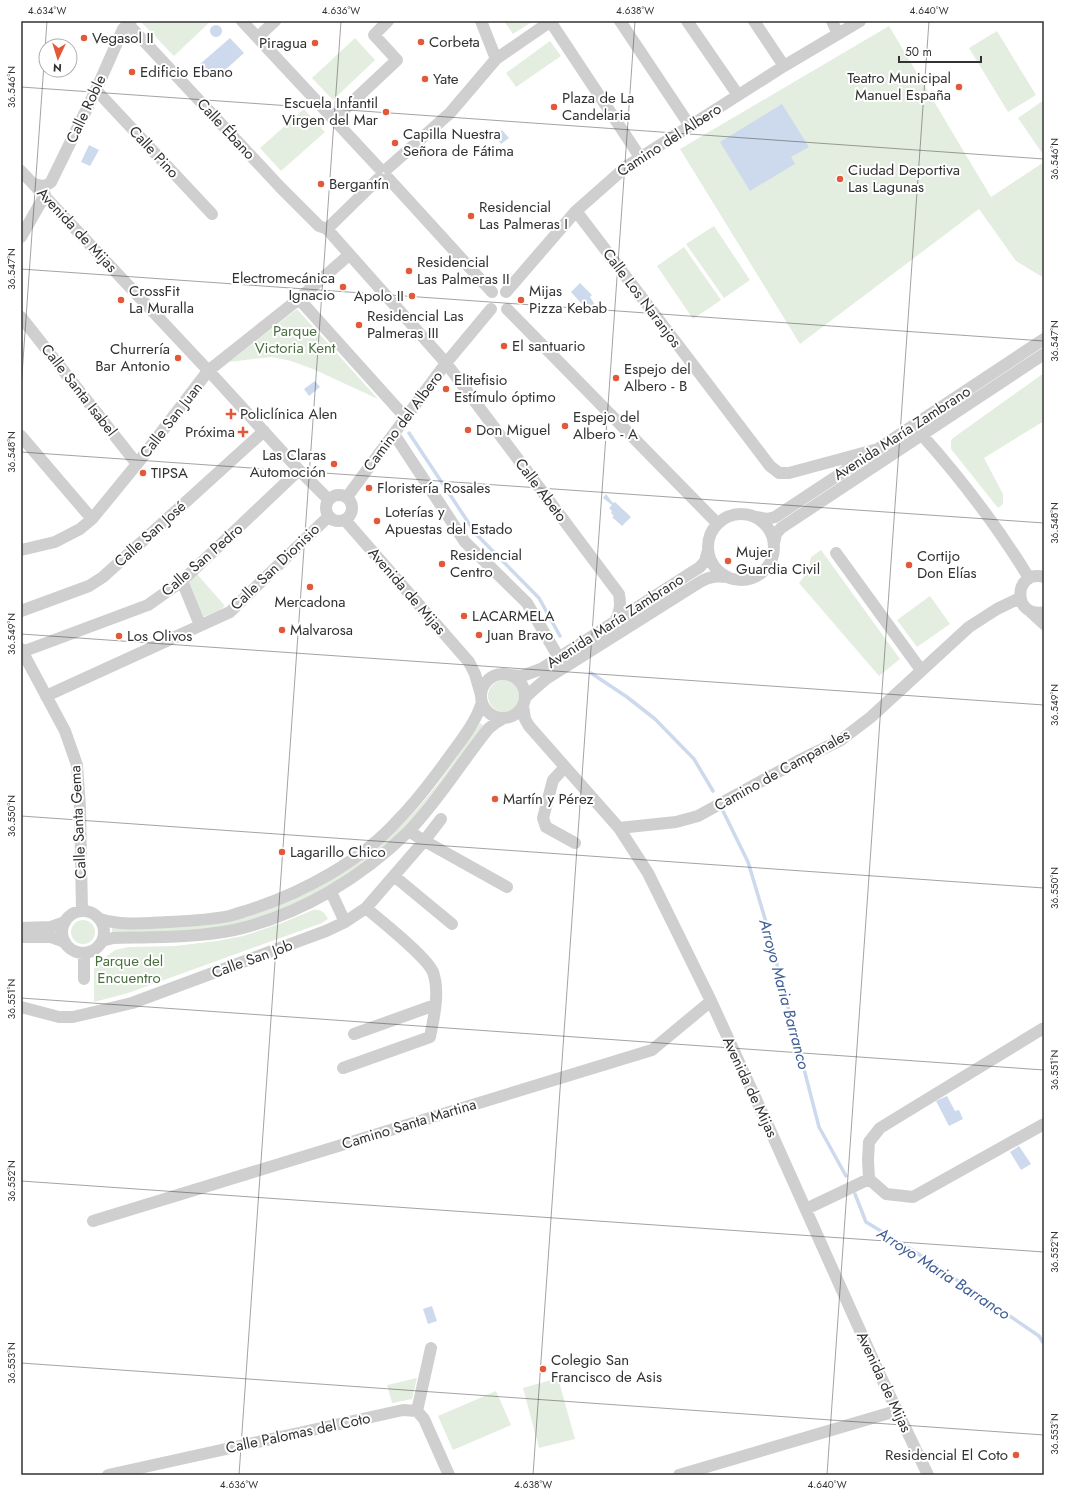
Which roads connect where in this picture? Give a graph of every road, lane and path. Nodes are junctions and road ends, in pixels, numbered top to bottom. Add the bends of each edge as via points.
1 (242, 21) edge
2 (275, 21) edge
3 (388, 21) edge
4 (481, 21) edge
5 (550, 21) edge
6 (620, 21) edge
7 (687, 21) edge
8 (754, 21) edge
9 (832, 21) edge
10 (860, 21) edge
11 (126, 23) edge
12 (838, 34) junction
13 (258, 37) junction
14 (496, 59) junction
15 (784, 66) junction
16 (96, 90) junction
17 (738, 95) junction
18 (334, 119) junction
19 (690, 126) junction
20 (640, 157) junction
21 (21, 171) edge
22 (383, 173) junction
23 (34, 184) junction
24 (45, 195) junction
25 (576, 211) junction
26 (212, 214) dead end
27 (327, 229) junction
28 (21, 237) edge
29 (349, 255) junction
30 (492, 292) junction
31 (506, 292) junction
32 (299, 299) junction
33 (491, 309) junction
34 (507, 309) junction
35 (21, 317) edge
36 (1044, 340) edge
37 (1044, 354) edge
38 (446, 363) junction
39 (208, 371) junction
40 (406, 417) junction
41 (264, 431) junction
42 (394, 434) junction
43 (922, 435) junction
44 (21, 436) edge
45 (878, 449) junction
46 (137, 464) junction
47 (299, 470) junction
48 (346, 497) junction
49 (329, 500) junction
50 (329, 516) junction
51 (756, 517) junction
52 (92, 519) junction
53 (345, 520) junction
54 (717, 523) junction
55 (774, 544) junction
56 (21, 550) edge
57 (708, 550) junction
58 (836, 553) dead end
59 (728, 577) junction
60 (1044, 577) edge
61 (1029, 578) junction
62 (182, 581) junction
63 (1020, 598) junction
64 (21, 611) edge
65 (1031, 612) junction
66 (1044, 612) edge
67 (615, 622) junction
68 (1044, 624) edge
69 (200, 625) junction
70 (22, 651) edge
71 (558, 658) junction
72 (469, 662) junction
73 (921, 670) junction
74 (506, 674) junction
75 (46, 696) junction
76 (482, 699) junction
77 (524, 702) junction
78 (506, 718) junction
79 (529, 726) junction
80 (565, 767) junction
81 (441, 819) dead end
82 (619, 828) junction
83 (409, 831) junction
84 (424, 841) junction
85 (575, 843) dead end
86 (394, 876) junction
87 (507, 887) dead end
88 (331, 892) junction
89 (366, 908) junction
90 (82, 911) junction
91 (100, 919) junction
92 (65, 922) junction
93 (345, 922) junction
94 (452, 924) dead end
95 (21, 928) edge
96 (21, 937) edge
97 (102, 941) junction
98 (65, 942) junction
99 (84, 953) junction
100 (84, 979) dead end
101 (711, 1000) junction
102 (435, 1005) junction
103 (21, 1007) edge
104 (1044, 1031) edge
105 (354, 1034) dead end
106 (343, 1068) dead end
107 (1044, 1124) edge
108 (869, 1179) junction
109 (806, 1209) junction
110 (92, 1221) dead end
111 (431, 1348) dead end
112 (417, 1411) junction
113 (896, 1411) junction
114 (108, 1475) edge
115 (449, 1475) edge
116 (679, 1475) edge
117 (928, 1475) edge

1 - 13 street
2 - 13 street
3 - 18 street via 374,35 397,60
4 - 14 street
5 - 14 street
5 - 20 street
6 - 19 street
7 - 17 street
8 - 15 street
9 - 12 street
10 - 12 street, Camino del Albero
11 - 16 street, Calle Roble
11 - 27 street, Calle Ébano via 281,188 319,226
12 - 15 street, Camino del Albero
13 - 18 street
14 - 22 street via 450,113
15 - 17 street, Camino del Albero
16 - 23 street, Calle Roble via 51,182 40,186
16 - 26 street, Calle Pino
17 - 19 street, Camino del Albero
18 - 22 street
19 - 20 street, Camino del Albero
20 - 25 street, Camino del Albero via 614,176
21 - 23 street, Avenida de Mijas
22 - 27 street
22 - 30 street
23 - 24 street, Avenida de Mijas
24 - 28 street
24 - 39 street, Avenida de Mijas
25 - 31 street, Camino del Albero
25 - 45 street, Calle Los Naranjos via 770,466 779,473 790,474
27 - 29 street, Calle Ébano
29 - 32 street, Calle San Juan
29 - 38 street, Calle Abeto
30 - 31 street
30 - 33 street via 487,299
31 - 34 street via 510,300
32 - 39 street, Calle San Juan
32 - 40 street
33 - 34 street via 498,312
33 - 38 street, Camino del Albero
34 - 54 street
35 - 46 street, Calle Santa Isabel
36 - 45 street, Avenida María Zambrano
37 - 43 street, Avenida María Zambrano
38 - 40 street, Camino del Albero
38 - 67 street, Calle Abeto via 619,594 621,603
39 - 41 street, Avenida de Mijas
39 - 46 street, Calle San Juan
40 - 42 street, Camino del Albero
41 - 47 street, Avenida de Mijas
41 - 64 street, Calle San José via 103,577 89,586
42 - 48 street, Camino del Albero
42 - 71 street via 465,542 527,603
43 - 55 street, Avenida María Zambrano via 781,528 776,534
43 - 61 street via 982,508
44 - 52 street
45 - 51 street, Avenida María Zambrano via 775,516
46 - 52 street, Calle San Juan
47 - 49 street, Avenida de Mijas
47 - 62 street, Calle San Pedro
48 - 49 street via 336,495
48 - 53 street via 353,508
49 - 50 street via 326,507
50 - 53 street via 335,521
50 - 69 street, Calle San Dionisio via 230,612
51 - 54 street via 737,514 727,516
51 - 55 street via 772,534
52 - 56 street, Calle San Juan via 80,529 55,542
53 - 72 street, Avenida de Mijas
54 - 57 street via 708,540
55 - 59 street via 771,560 760,573 739,580
57 - 59 street via 714,566
57 - 67 street, Avenida María Zambrano via 700,567
58 - 73 street
59 - 77 street, Avenida María Zambrano via 716,576 700,582 546,679
60 - 61 street
61 - 63 street via 1022,587
62 - 69 street
62 - 70 street, Calle San Pedro via 148,605
63 - 65 street via 1022,604
63 - 73 street, Camino de Campanales via 969,627
65 - 66 street
65 - 68 street
67 - 71 street, Avenida María Zambrano
69 - 75 street, Calle San Dionisio
70 - 75 street, Calle Santa Gema
71 - 74 street, Avenida María Zambrano via 522,676
72 - 74 street, Avenida de Mijas via 480,670
72 - 76 street, Avenida de Mijas
73 - 82 street, Camino de Campanales via 871,717 841,740 698,816 676,822
74 - 76 street via 496,675 485,683
74 - 77 street via 522,684
75 - 90 street, Calle Santa Gema via 65,731 77,765
76 - 78 street via 485,709 491,714
76 - 91 street via 479,713 464,736 398,821 364,851 324,878 274,902 229,916 132,923 113,923
77 - 78 street via 516,714
77 - 79 street, Avenida de Mijas via 525,719
78 - 79 street, Avenida de Mijas
78 - 83 street via 489,728
79 - 80 street, Avenida de Mijas
80 - 82 street, Avenida de Mijas
80 - 85 street via 553,780 543,818 546,827
81 - 84 street, Calle San Job
82 - 101 street, Avenida de Mijas via 648,873
83 - 84 street
83 - 88 street via 373,863
84 - 86 street, Calle San Job
84 - 87 street
86 - 89 street, Calle San Job
86 - 94 street
88 - 93 street
88 - 97 street via 279,916 233,930 113,938
89 - 93 street, Calle San Job
89 - 102 street via 422,958 432,972 436,987
90 - 91 street via 92,913
90 - 92 street via 72,914
91 - 97 street via 104,930
92 - 95 street via 51,927
92 - 98 street via 62,935
93 - 103 street, Calle San Job via 132,1004 59,1018
96 - 98 street via 51,938
97 - 99 street via 94,950
98 - 99 street via 72,950
99 - 100 street
101 - 109 street, Avenida de Mijas
101 - 110 street, Camino Santa Martina via 652,1050
102 - 105 street
102 - 106 street via 430,1037
104 - 108 street via 1042,1029 880,1128 869,1142
107 - 108 street via 913,1197 886,1194
108 - 109 street
109 - 113 street, Avenida de Mijas
111 - 112 street
112 - 114 street, Calle Palomas del Coto via 403,1410
112 - 115 street via 424,1419
113 - 116 street
113 - 117 street, Avenida de Mijas

